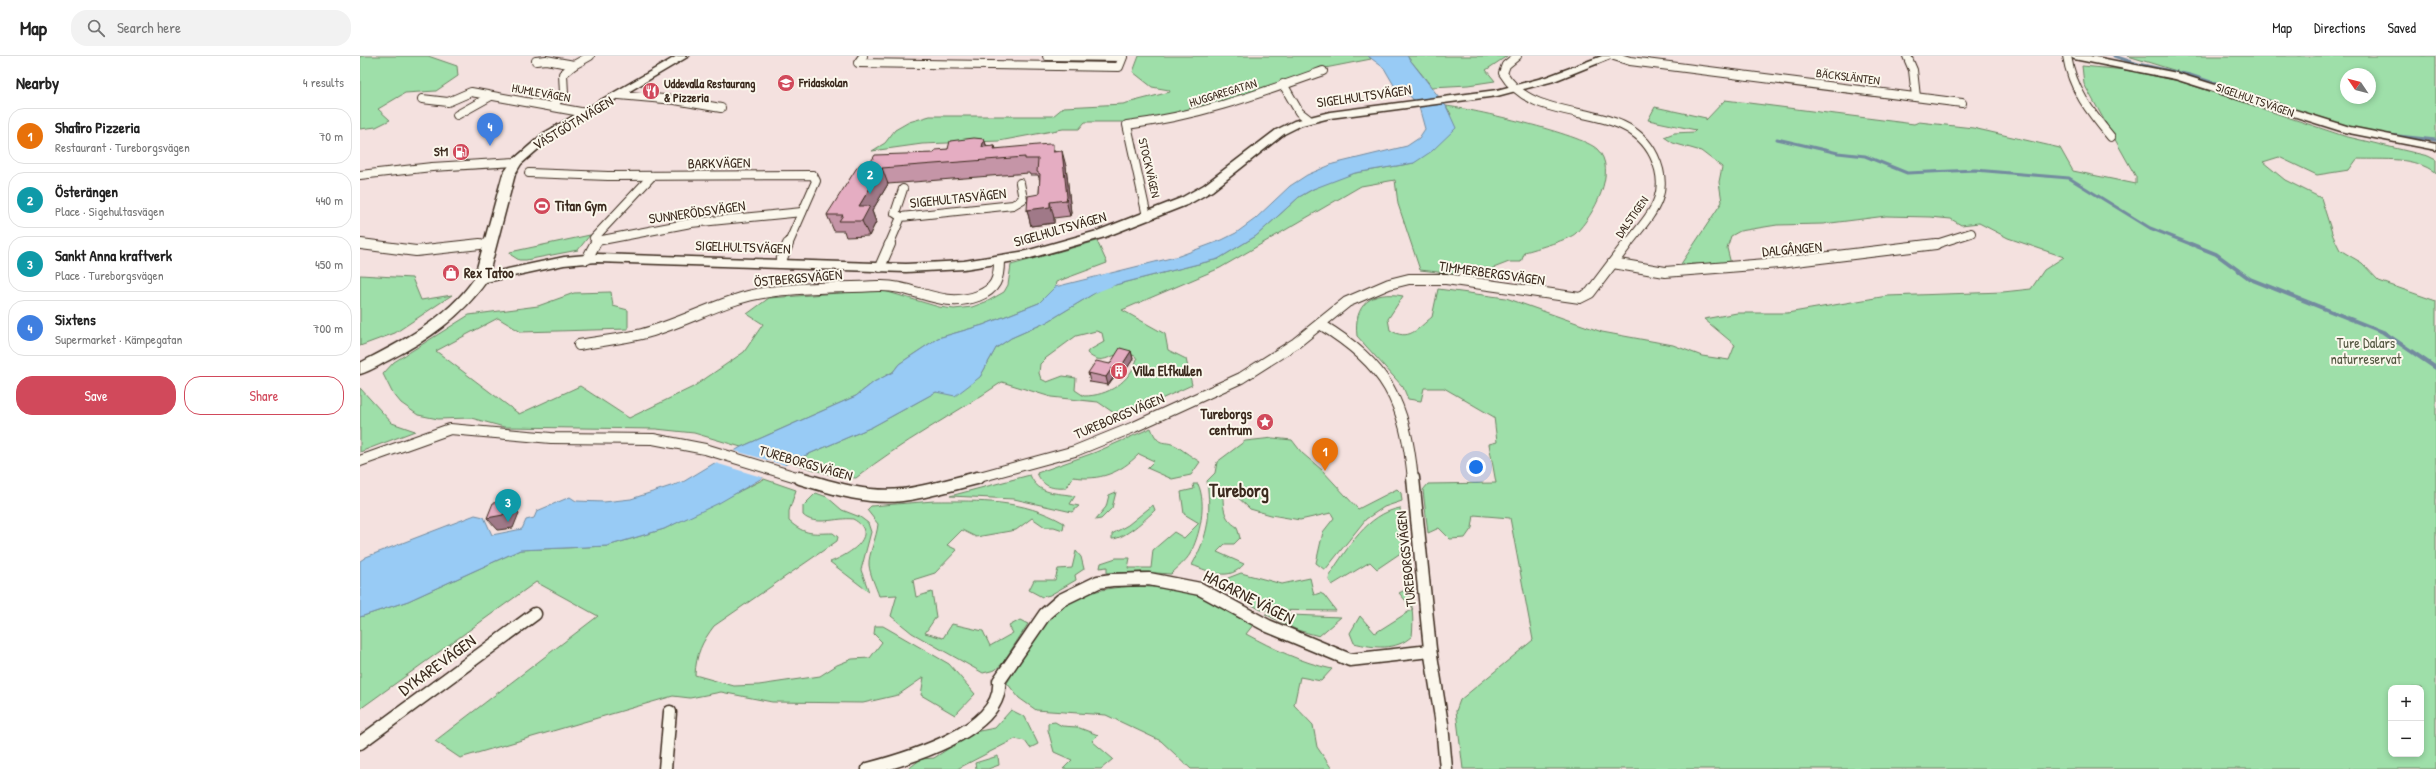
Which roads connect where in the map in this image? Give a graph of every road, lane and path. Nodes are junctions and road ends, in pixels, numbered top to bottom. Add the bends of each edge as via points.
1 (590, 56) edge
2 (684, 56) edge
3 (863, 56) edge
4 (979, 56) edge
5 (991, 56) edge
6 (1047, 56) edge
7 (1517, 56) edge
8 (1612, 56) edge
9 (1908, 56) edge
10 (2068, 56) edge
11 (2074, 56) edge
12 (536, 61) dead end
13 (574, 65) junction
14 (973, 65) junction
15 (985, 65) junction
16 (1323, 71) dead end
17 (1283, 84) junction
18 (1516, 89) junction
19 (619, 95) junction
20 (491, 96) junction
21 (1916, 96) junction
22 (422, 99) dead end
23 (1962, 103) dead end
24 (552, 106) junction
25 (722, 108) dead end
26 (586, 113) junction
27 (457, 115) dead end
28 (1308, 119) junction
29 (1127, 125) joint
30 (2111, 137) dead end
31 (2436, 147) edge
32 (516, 162) junction
33 (529, 173) dead end
34 (360, 175) edge
35 (652, 176) junction
36 (1020, 183) dead end
37 (903, 189) dead end
38 (802, 212) junction
39 (1149, 216) junction
40 (901, 217) junction
41 (1971, 233) dead end
42 (597, 241) junction
43 (491, 243) junction
44 (360, 244) edge
45 (587, 259) junction
46 (999, 261) junction
47 (780, 263) junction
48 (1613, 263) junction
49 (880, 267) junction
50 (481, 279) junction
51 (1576, 298) joint
52 (1320, 324) junction
53 (579, 345) dead end
54 (360, 369) edge
55 (360, 461) edge
56 (535, 614) dead end
57 (1430, 651) junction
58 (670, 712) dead end
59 (360, 743) edge
60 (665, 769) edge
61 (868, 769) edge
62 (1446, 769) edge

1 - 13 street
2 - 19 street, VÄSTGÖTAVÄGEN
3 - 14 street via 858,63
4 - 14 street
5 - 15 street
6 - 15 street via 1123,57 1119,67
7 - 18 street via 1503,67 1503,73
8 - 18 street, SIGELHULTSVÄGEN
8 - 21 street, BÄCKSLÄNTEN via 1630,61
9 - 21 street via 1913,70
10 - 30 street via 2071,76 2083,103
11 - 31 street, SIGELHULTSVÄGEN via 2177,76 2348,130
12 - 13 street via 546,60
13 - 24 street via 562,74 560,78 564,94
14 - 15 street
16 - 17 street, HUGGAREGATAN
17 - 28 street via 1299,112
17 - 29 street, HUGGAREGATAN via 1235,103 1166,120
18 - 28 street, SIGELHULTSVÄGEN
18 - 48 street, DALSTIGEN via 1526,98 1539,104 1622,124 1642,136 1656,158 1663,192 1655,208
19 - 25 street via 675,100
19 - 26 street, VÄSTGÖTAVÄGEN
20 - 22 street, HUMLEVÄGEN via 471,92 448,102
20 - 24 street, HUMLEVÄGEN
20 - 27 street, HUMLEVÄGEN
21 - 23 street, BÄCKSLÄNTEN
24 - 26 street, HUMLEVÄGEN
26 - 32 street, VÄSTGÖTAVÄGEN via 543,138
28 - 39 street, SIGELHULTSVÄGEN via 1280,132 1204,191
29 - 39 street, STOCKVÄGEN
32 - 34 street
32 - 43 street, VÄSTGÖTAVÄGEN via 509,174
33 - 35 street, BARKVÄGEN
35 - 38 street, BARKVÄGEN via 813,176 816,181
35 - 42 street via 594,238
36 - 40 street, SIGEHULTASVÄGEN via 1023,199 1013,205
37 - 40 street, SIGEHULTASVÄGEN via 894,213
38 - 42 street, SUNNERÖDSVÄGEN via 691,223
38 - 47 street, BARKVÄGEN
39 - 46 street, SIGELHULTSVÄGEN via 1053,249
40 - 49 street, SIGEHULTASVÄGEN
41 - 48 street, DALGÅNGEN via 1930,246 1779,263 1665,272
42 - 45 street
43 - 44 street via 416,251
43 - 50 street, VÄSTGÖTAVÄGEN
45 - 47 street, SIGELHULTSVÄGEN
45 - 50 street, SIGELHULTSVÄGEN via 564,261
46 - 49 street, SIGELHULTSVÄGEN via 936,267
46 - 53 street, ÖSTBERGSVÄGEN via 996,285 984,294 965,301 946,301 901,288 881,286 768,292 719,305 642,334
47 - 49 street, SIGELHULTSVÄGEN
48 - 51 street, DALSTIGEN via 1590,294
50 - 54 street, VÄSTGÖTAVÄGEN via 467,301 447,317
51 - 52 street, TIMMERBERGSVÄGEN via 1460,280 1409,279 1366,292 1347,302
52 - 55 street, TUREBORGSVÄGEN via 1270,361 1216,390 1075,450 1004,472 919,493 886,496 853,493 705,449 653,439 550,438 455,429 438,432
52 - 57 street, TUREBORGSVÄGEN via 1362,353 1386,381 1396,398 1414,476
56 - 59 street, DYKAREVÄGEN
57 - 61 street, HAGARNEVÄGEN via 1350,660 1268,626 1200,589 1149,579 1098,582 1070,594 1045,614 999,681 1000,692 994,707 961,734 908,759
57 - 62 street, TUREBORGSVÄGEN
58 - 60 street

